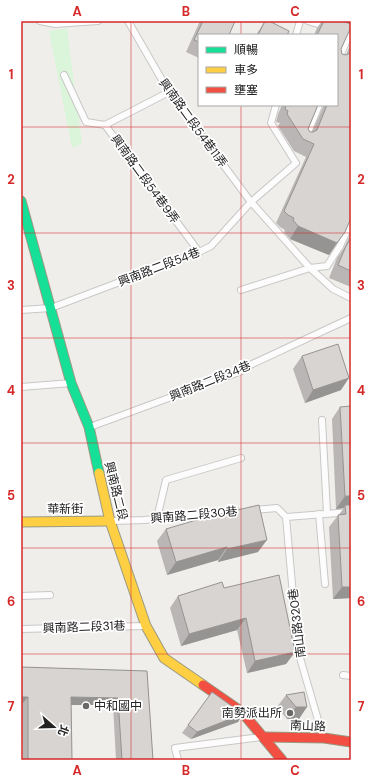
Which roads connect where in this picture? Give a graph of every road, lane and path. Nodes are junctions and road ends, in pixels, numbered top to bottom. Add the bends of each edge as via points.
1 (40, 21) edge
2 (98, 21) edge
3 (128, 21) edge
4 (300, 21) edge
5 (308, 21) edge
6 (336, 29) edge
7 (343, 31) edge
8 (296, 34) edge
9 (350, 34) edge
10 (338, 61) edge
11 (64, 75) dead end
12 (169, 92) junction
13 (276, 106) edge
14 (319, 106) edge
15 (105, 125) junction
16 (304, 140) edge
17 (21, 201) edge
18 (251, 202) junction
19 (351, 222) edge
20 (24, 226) edge
21 (199, 252) junction
22 (310, 268) junction
23 (241, 290) dead end
24 (351, 298) edge
25 (51, 308) junction
26 (21, 310) edge
27 (351, 318) edge
28 (71, 383) junction
29 (21, 387) edge
30 (322, 420) dead end
31 (89, 427) junction
32 (241, 458) dead end
33 (249, 510) edge
34 (242, 511) edge
35 (351, 512) edge
36 (327, 513) junction
37 (320, 514) junction
38 (286, 517) junction
39 (157, 518) junction
40 (110, 521) junction
41 (21, 522) edge
42 (325, 584) dead end
43 (50, 595) dead end
44 (21, 596) edge
45 (146, 626) junction
46 (21, 629) edge
47 (343, 675) dead end
48 (351, 676) edge
49 (264, 737) junction
50 (324, 738) junction
51 (351, 742) edge
52 (178, 760) edge
53 (282, 760) edge

1 - 2 lane via 55,24
3 - 12 lane, 興南路二段54巷11弄
4 - 8 lane
5 - 6 lane
7 - 9 lane
9 - 10 lane
11 - 15 lane, 興南路二段54巷9弄 via 86,122
12 - 15 lane
12 - 18 lane, 興南路二段54巷11弄
13 - 18 lane, 興南路二段54巷 via 271,123 296,164
14 - 16 lane
15 - 21 lane, 興南路二段54巷9弄
17 - 20 street, 興南路二段
18 - 21 lane, 興南路二段54巷 via 211,246
18 - 22 lane, 興南路二段54巷11弄
19 - 22 lane via 327,266
20 - 25 street, 興南路二段
21 - 25 lane, 興南路二段54巷
22 - 23 lane
22 - 24 lane, 興南路二段54巷11弄 via 333,289
25 - 26 lane, 興南路二段54巷
25 - 28 street, 興南路二段
27 - 31 lane, 興南路二段34巷 via 242,371
28 - 29 lane
28 - 31 street, 興南路二段
30 - 36 lane
31 - 40 street, 興南路二段
32 - 39 lane via 166,480
33 - 38 lane, 興南路二段30巷 via 277,508
34 - 39 lane, 興南路二段30巷
35 - 36 lane
36 - 37 lane
37 - 38 lane
37 - 42 lane
38 - 50 lane, 南山路320巷 via 298,651
39 - 40 lane, 興南路二段30巷
40 - 41 street, 華新街
40 - 45 street, 興南路二段
43 - 44 lane
45 - 46 lane, 興南路二段31巷
45 - 49 street, 興南路二段 via 164,658 242,712
47 - 48 lane
49 - 50 street, 南山路
49 - 52 lane via 175,748
49 - 53 street, 興南路二段
50 - 51 street, 南山路

